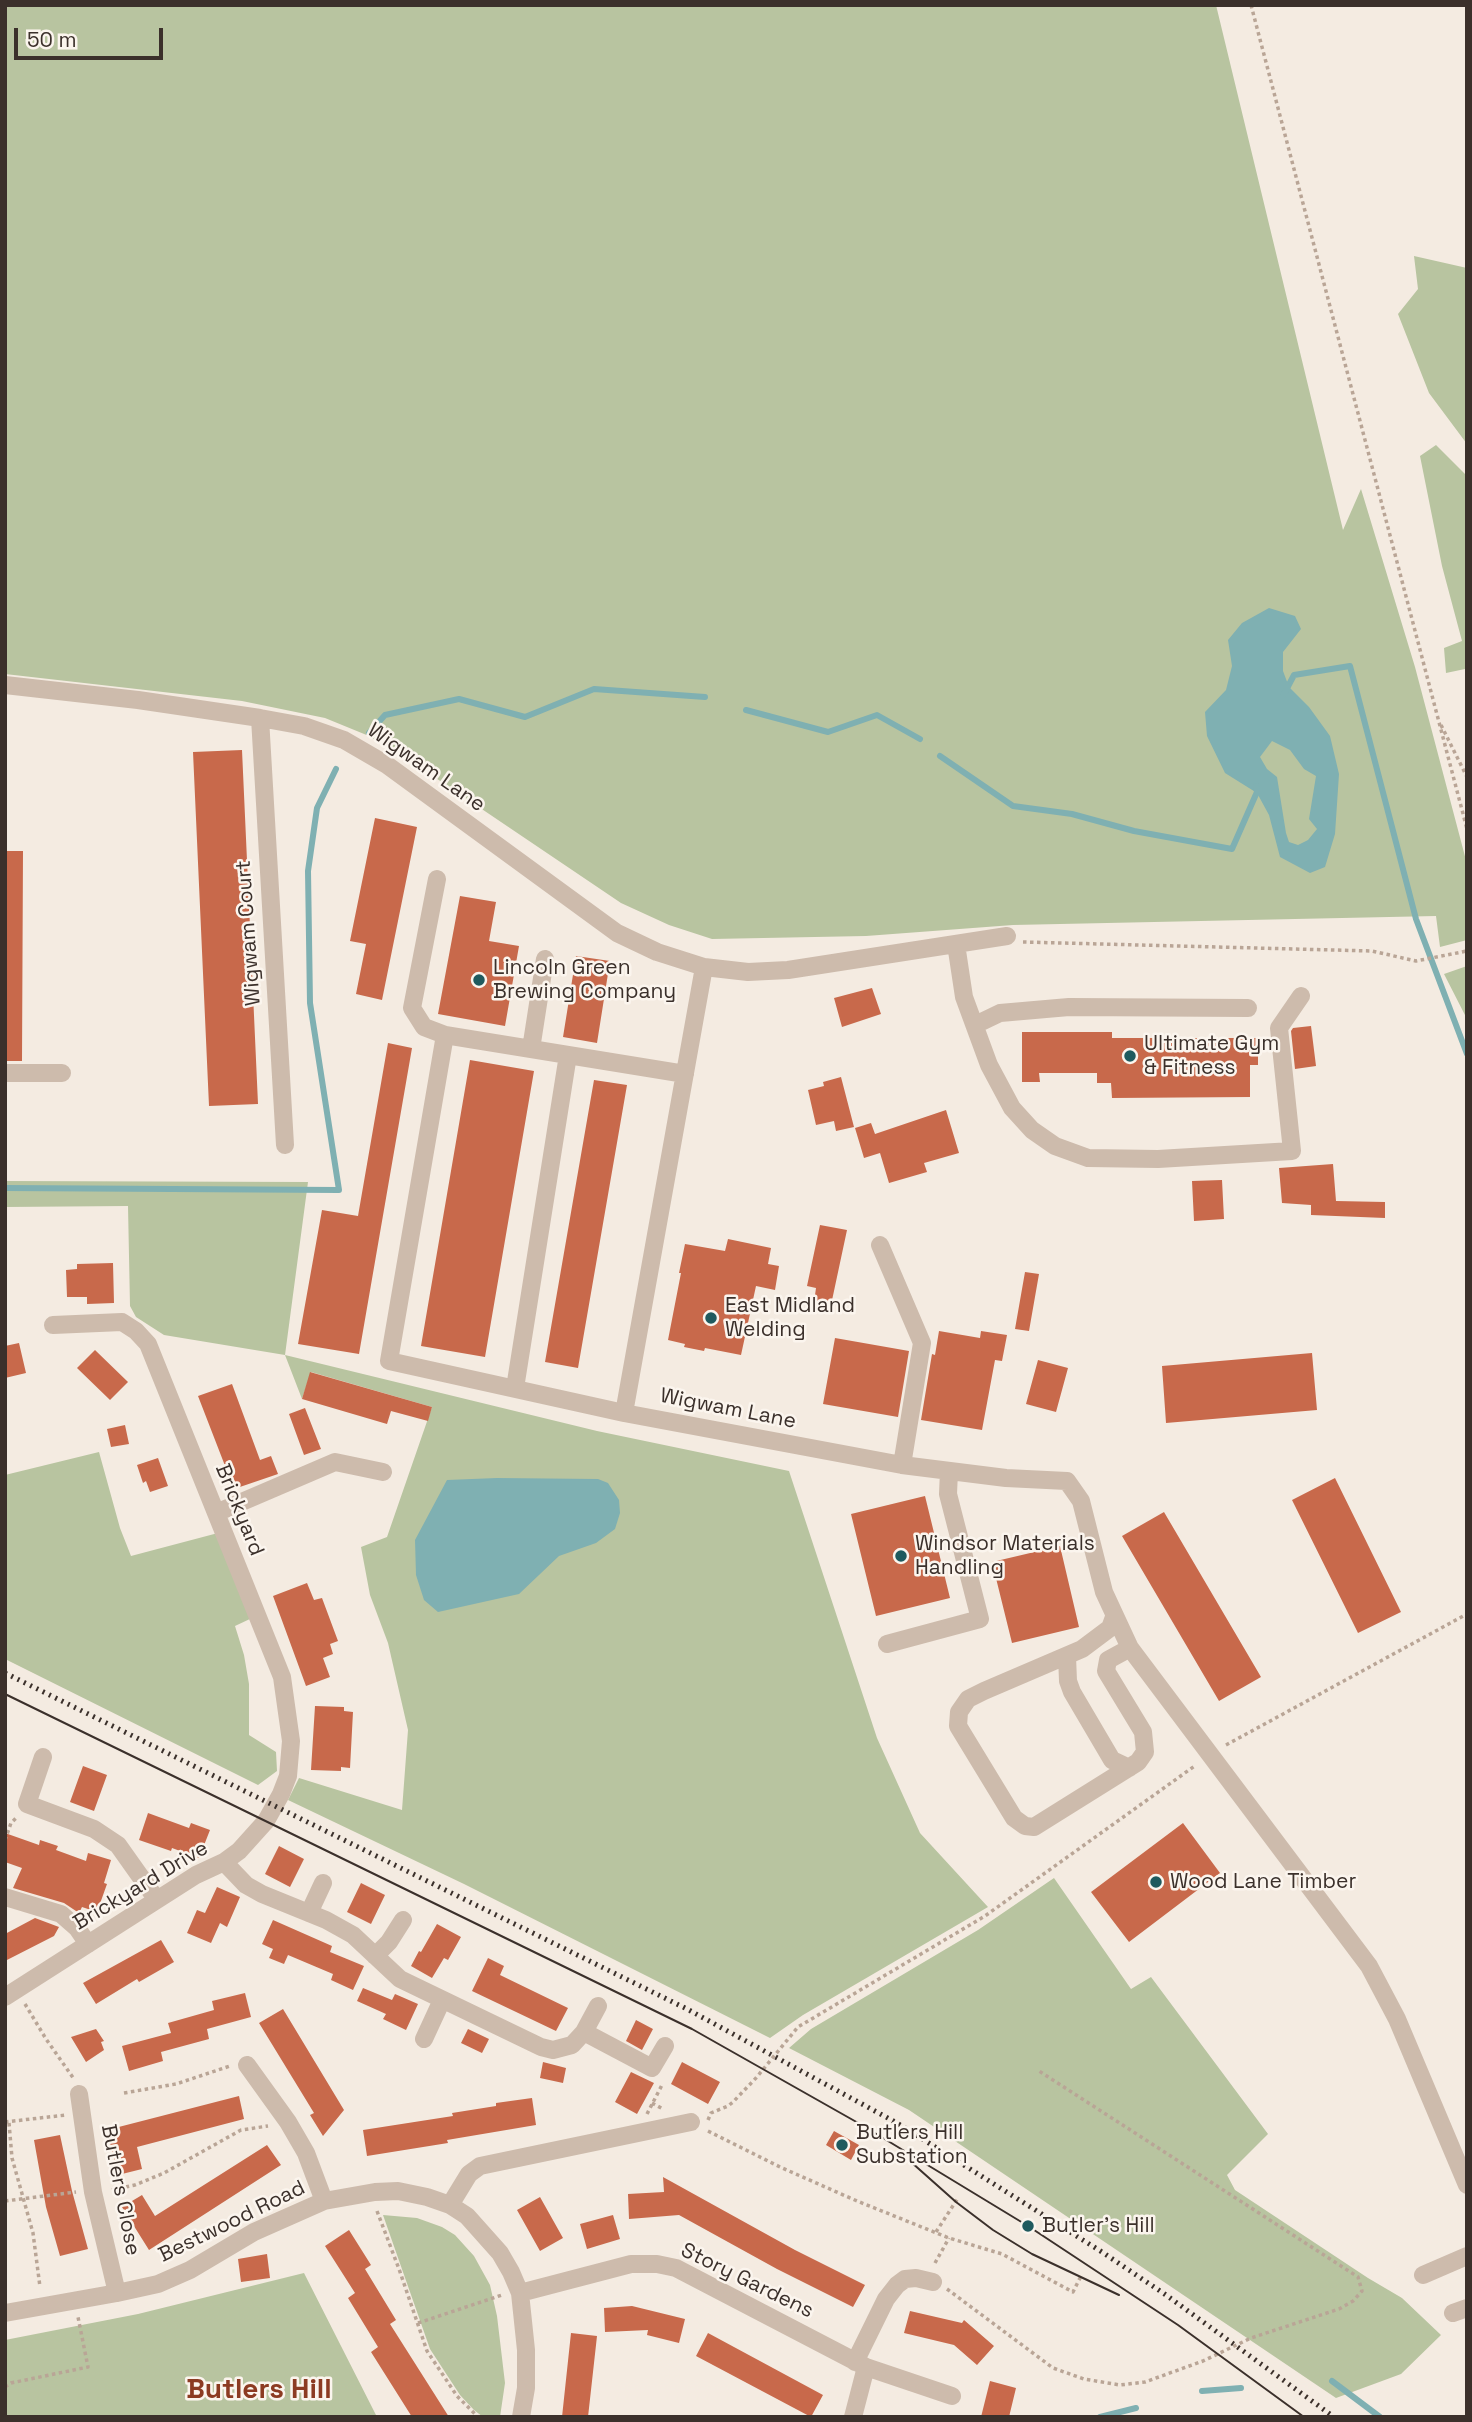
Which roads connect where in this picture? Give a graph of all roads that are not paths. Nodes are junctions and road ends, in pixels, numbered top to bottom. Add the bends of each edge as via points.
1 (5, 685) edge
2 (260, 718) junction
3 (437, 879) dead end
4 (1007, 936) road end
5 (956, 944) junction
6 (545, 959) dead end
7 (704, 967) junction
8 (1301, 996) dead end
9 (1248, 1008) dead end
10 (975, 1025) junction
11 (445, 1035) junction
12 (531, 1049) junction
13 (568, 1055) junction
14 (5, 1073) edge
15 (62, 1073) dead end
16 (685, 1074) junction
17 (285, 1145) dead end
18 (880, 1245) dead end
19 (53, 1325) dead end
20 (515, 1388) junction
21 (624, 1413) junction
22 (902, 1465) junction
23 (949, 1471) junction
24 (383, 1472) dead end
25 (216, 1513) junction
26 (1114, 1617) junction
27 (887, 1644) dead end
28 (1130, 1648) junction
29 (1067, 1656) junction
30 (43, 1757) dead end
31 (1129, 1768) junction
32 (281, 1794) joint
33 (224, 1862) junction
34 (323, 1884) dead end
35 (5, 1897) edge
36 (157, 1900) junction
37 (309, 1913) junction
38 (403, 1920) dead end
39 (88, 1944) junction
40 (375, 1956) junction
41 (11, 1993) edge
42 (442, 2000) junction
43 (598, 2006) dead end
44 (584, 2032) junction
45 (424, 2039) dead end
46 (664, 2046) dead end
47 (247, 2065) road end
48 (79, 2094) road end
49 (691, 2122) road end
50 (1467, 2185) edge
51 (324, 2202) junction
52 (450, 2205) junction
53 (1467, 2256) edge
54 (1423, 2275) dead end
55 (932, 2276) road end
56 (520, 2293) junction
57 (117, 2294) junction
58 (5, 2313) edge
59 (861, 2364) junction
60 (952, 2396) dead end
61 (522, 2417) edge
62 (853, 2417) edge

1 - 2 street, Wigwam Lane
2 - 7 street, Wigwam Lane via 344,740 387,765 617,933
2 - 17 street, Wigwam Court
3 - 11 street via 412,1009 424,1027
4 - 5 street, Wigwam Lane
5 - 7 street, Wigwam Lane via 788,970
5 - 10 street via 964,997
6 - 12 street
7 - 16 street
8 - 10 street via 1279,1028 1292,1152 1100,1158 1055,1146 1012,1108
9 - 10 street via 1069,1007 1000,1013
11 - 12 street
11 - 20 street, Wigwam Lane via 388,1361
12 - 13 street
13 - 16 street
13 - 20 street
14 - 15 street
16 - 21 street
18 - 22 street via 922,1343
19 - 25 street, Brickyard via 122,1322 148,1344
20 - 21 street, Wigwam Lane
21 - 22 street, Wigwam Lane
22 - 23 street, Wigwam Lane
23 - 26 street, Wigwam Lane via 1067,1481 1081,1501
23 - 27 street via 948,1494 981,1619
24 - 25 street via 335,1462
25 - 32 street, Brickyard via 282,1677 291,1741 288,1776
26 - 28 street, Wigwam Lane
26 - 29 street via 1110,1628
28 - 31 street via 1108,1660 1106,1671 1143,1732 1145,1752
28 - 50 street, Wigwam Lane via 1369,1966 1397,2019
29 - 31 street via 1072,1692 1112,1760
29 - 31 street via 968,1699 959,1712 958,1726 1014,1818 1025,1826 1034,1827
30 - 36 street via 27,1804 94,1829 118,1845
32 - 33 street, Brickyard Drive via 256,1833
33 - 36 street, Brickyard Drive
33 - 37 street via 246,1885
34 - 37 street
35 - 39 street via 61,1914
36 - 39 street, Brickyard Drive
37 - 40 street via 353,1935
38 - 40 street
39 - 41 street, Brickyard Drive
40 - 42 street via 400,1979
42 - 44 street via 553,2050 572,2045
42 - 45 street
43 - 44 street
44 - 46 street via 652,2068
47 - 51 street via 306,2153
48 - 57 street, Butlers Close via 93,2192
49 - 52 street via 480,2166
51 - 52 street, Bestwood Road via 398,2191
51 - 57 street, Bestwood Road via 254,2232 190,2270
52 - 56 street, Bestwood Road via 500,2253
53 - 54 street
55 - 59 street via 905,2279 897,2285 886,2299
56 - 59 street, Story Gardens via 631,2264 657,2264 676,2268
56 - 61 street, Bestwood Road via 526,2350
57 - 58 street, Bestwood Road
59 - 60 street, Story Gardens
59 - 62 street

